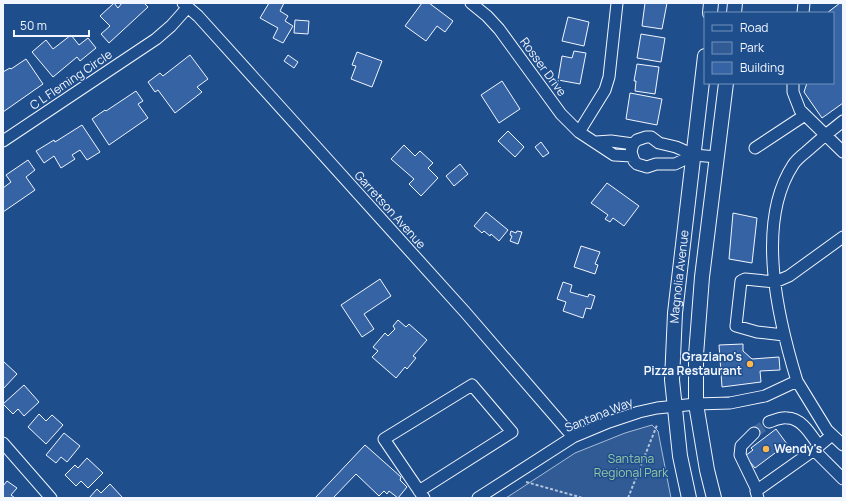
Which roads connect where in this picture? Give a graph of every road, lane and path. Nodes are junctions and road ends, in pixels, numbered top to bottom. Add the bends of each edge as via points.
1 (471, 3) edge
2 (617, 3) edge
3 (186, 5) edge
4 (704, 65) edge
5 (726, 84) edge
6 (793, 84) edge
7 (806, 115) junction
8 (843, 121) edge
9 (579, 132) junction
10 (825, 134) junction
11 (3, 141) edge
12 (596, 142) junction
13 (633, 144) junction
14 (756, 148) dead end
15 (843, 152) edge
16 (694, 155) junction
17 (632, 156) junction
18 (717, 157) junction
19 (843, 237) edge
20 (775, 282) junction
21 (784, 335) junction
22 (797, 381) junction
23 (696, 404) junction
24 (675, 406) junction
25 (769, 422) tunnel mouth
26 (657, 425) dead end
27 (754, 433) tunnel mouth
28 (832, 435) junction
29 (573, 437) junction
30 (3, 443) edge
31 (843, 445) edge
32 (817, 448) junction
33 (843, 479) edge
34 (526, 482) dead end
35 (422, 494) edge
36 (758, 494) edge
37 (51, 498) edge
38 (478, 498) edge
39 (583, 498) edge
40 (628, 498) edge
41 (689, 498) edge
42 (714, 498) edge

1 - 9 street, Rosser Drive via 500,29 561,114
2 - 9 street via 609,78 605,90
3 - 11 street, C L Fleming Circle via 156,39
3 - 29 street, Garretson Avenue via 465,312
4 - 16 main road, Magnolia Avenue
5 - 18 main road, Magnolia Avenue
6 - 7 street via 793,92 800,110
7 - 10 street
7 - 14 street
8 - 10 street
9 - 12 street, Rosser Drive
10 - 15 street
10 - 20 street via 794,163 780,190 774,216
12 - 13 street
12 - 17 street, Rosser Drive via 614,155
13 - 16 street via 641,138 651,137 659,143
13 - 17 street
16 - 17 street, Rosser Drive via 675,164 656,164 647,167 637,164
16 - 18 street
16 - 24 main road, Magnolia Avenue via 675,313 672,380
18 - 23 main road, Magnolia Avenue via 702,277 696,355
19 - 20 street via 788,276
20 - 21 street
20 - 21 street via 745,279 741,281 736,326 757,332
21 - 22 street
22 - 23 street, Santana Way via 765,396 730,403
22 - 28 street
23 - 24 street, Santana Way
23 - 42 main road, Magnolia Avenue
24 - 29 street, Santana Way via 639,412
24 - 41 main road, Magnolia Avenue via 680,456
25 - 32 street via 787,418 798,420 810,433
26 - 40 path
27 - 36 street via 741,446 740,455
28 - 31 street
28 - 32 street
29 - 38 street, Santana Way
30 - 37 street
32 - 33 street
32 - 36 street
34 - 39 path
35 - 35 street via 384,439 472,385 512,432

